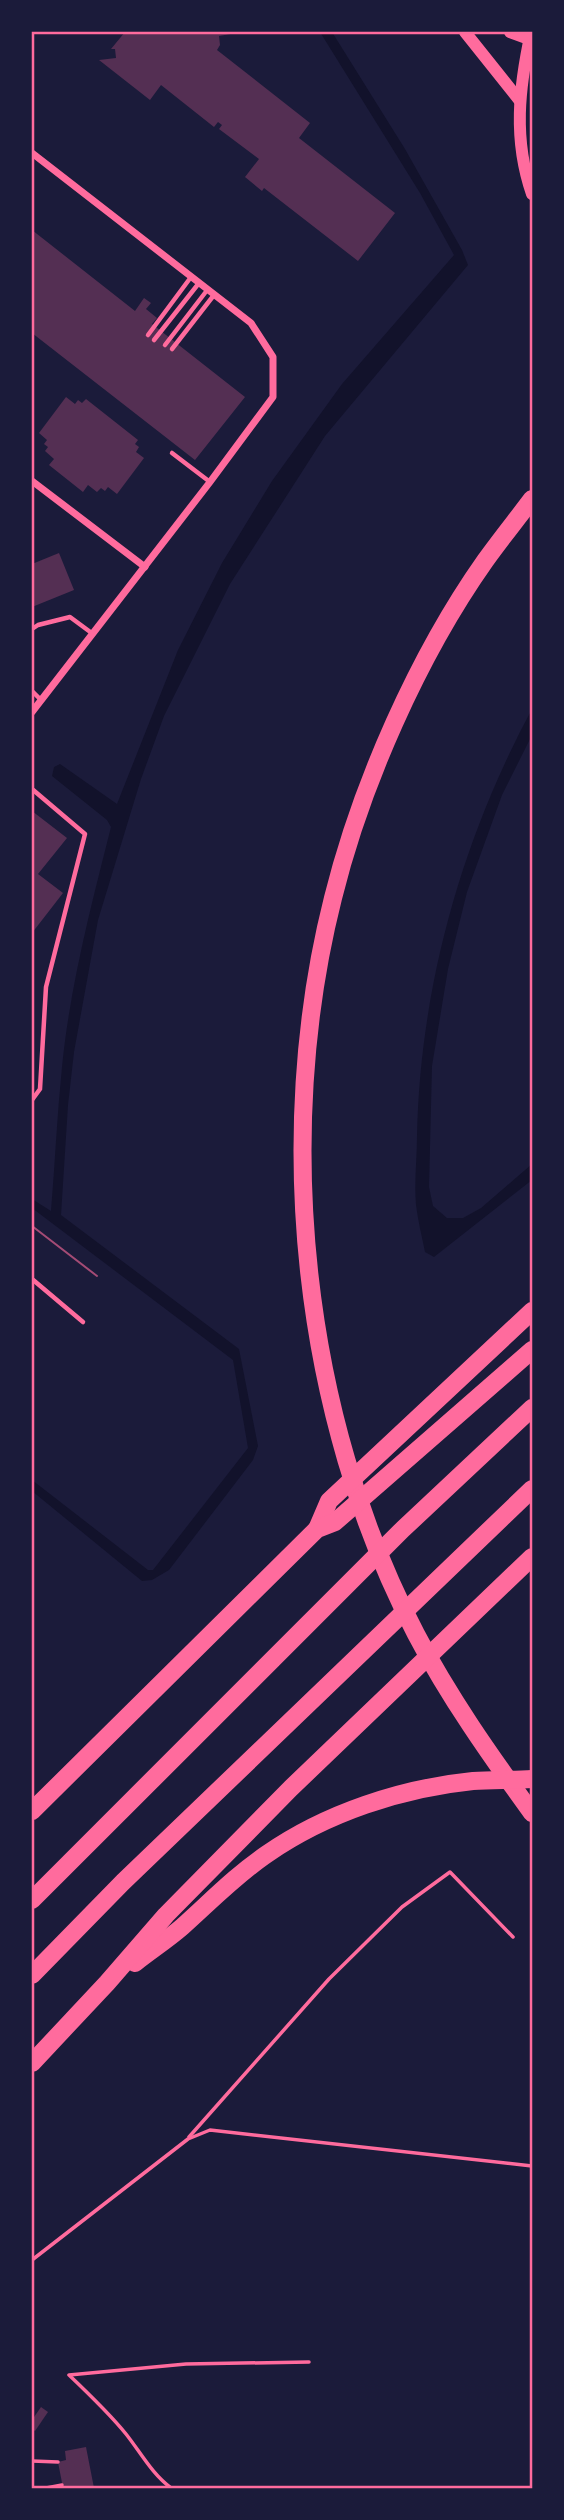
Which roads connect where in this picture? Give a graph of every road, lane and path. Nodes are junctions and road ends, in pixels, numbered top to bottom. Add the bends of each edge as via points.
1 (465, 32) edge
2 (510, 32) edge
3 (531, 37) edge
4 (520, 101) junction
5 (32, 153) edge
6 (533, 194) edge
7 (191, 277) junction
8 (199, 283) junction
9 (211, 292) junction
10 (148, 335) dead end
11 (154, 340) dead end
12 (165, 345) dead end
13 (172, 349) dead end
14 (172, 453) dead end
15 (32, 481) edge
16 (210, 482) junction
17 (533, 499) edge
18 (145, 567) junction
19 (32, 629) edge
20 (93, 634) junction
21 (32, 691) edge
22 (41, 700) junction
23 (32, 712) edge
24 (32, 789) edge
25 (32, 1101) edge
26 (32, 1279) edge
27 (533, 1311) edge
28 (83, 1322) dead end
29 (533, 1350) edge
30 (533, 1408) edge
31 (533, 1489) edge
32 (317, 1529) junction
33 (533, 1557) edge
34 (533, 1779) edge
35 (32, 1811) edge
36 (533, 1813) edge
37 (32, 1900) edge
38 (513, 1937) dead end
39 (32, 1975) edge
40 (107, 1983) junction
41 (32, 2063) edge
42 (188, 2139) junction
43 (533, 2166) edge
44 (32, 2260) edge
45 (309, 2362) dead end
46 (32, 2461) edge
47 (58, 2462) dead end
48 (62, 2485) dead end
49 (46, 2488) edge
50 (171, 2488) edge

1 - 4 main road
2 - 3 main road
3 - 4 main road
4 - 6 main road via 520,148
5 - 7 street
7 - 8 street
7 - 10 lane
8 - 9 street
8 - 11 lane
9 - 12 lane
9 - 13 lane
9 - 16 street via 251,323 273,357 273,397
14 - 16 lane
15 - 18 street
16 - 18 street
17 - 36 highway via 485,561 435,643 398,717 353,831 332,898 317,978 307,1054 303,1178 310,1280 323,1353 362,1505 392,1582 428,1655 475,1733
18 - 20 street
19 - 20 lane via 70,617
20 - 22 street
21 - 22 lane
22 - 23 street
24 - 25 lane via 85,834 46,987 40,1089
26 - 28 lane
27 - 32 highway via 329,1501
29 - 32 highway via 335,1522
30 - 37 highway via 356,1576
31 - 39 highway via 122,1882
32 - 35 highway
33 - 40 highway via 166,1915
34 - 40 highway via 432,1787 329,1820 244,1871 180,1929
38 - 42 path via 450,1872 402,1907 329,1979
40 - 41 highway
42 - 43 path via 210,2130
42 - 44 path
45 - 50 path via 186,2364 69,2375
46 - 47 path
48 - 49 path

